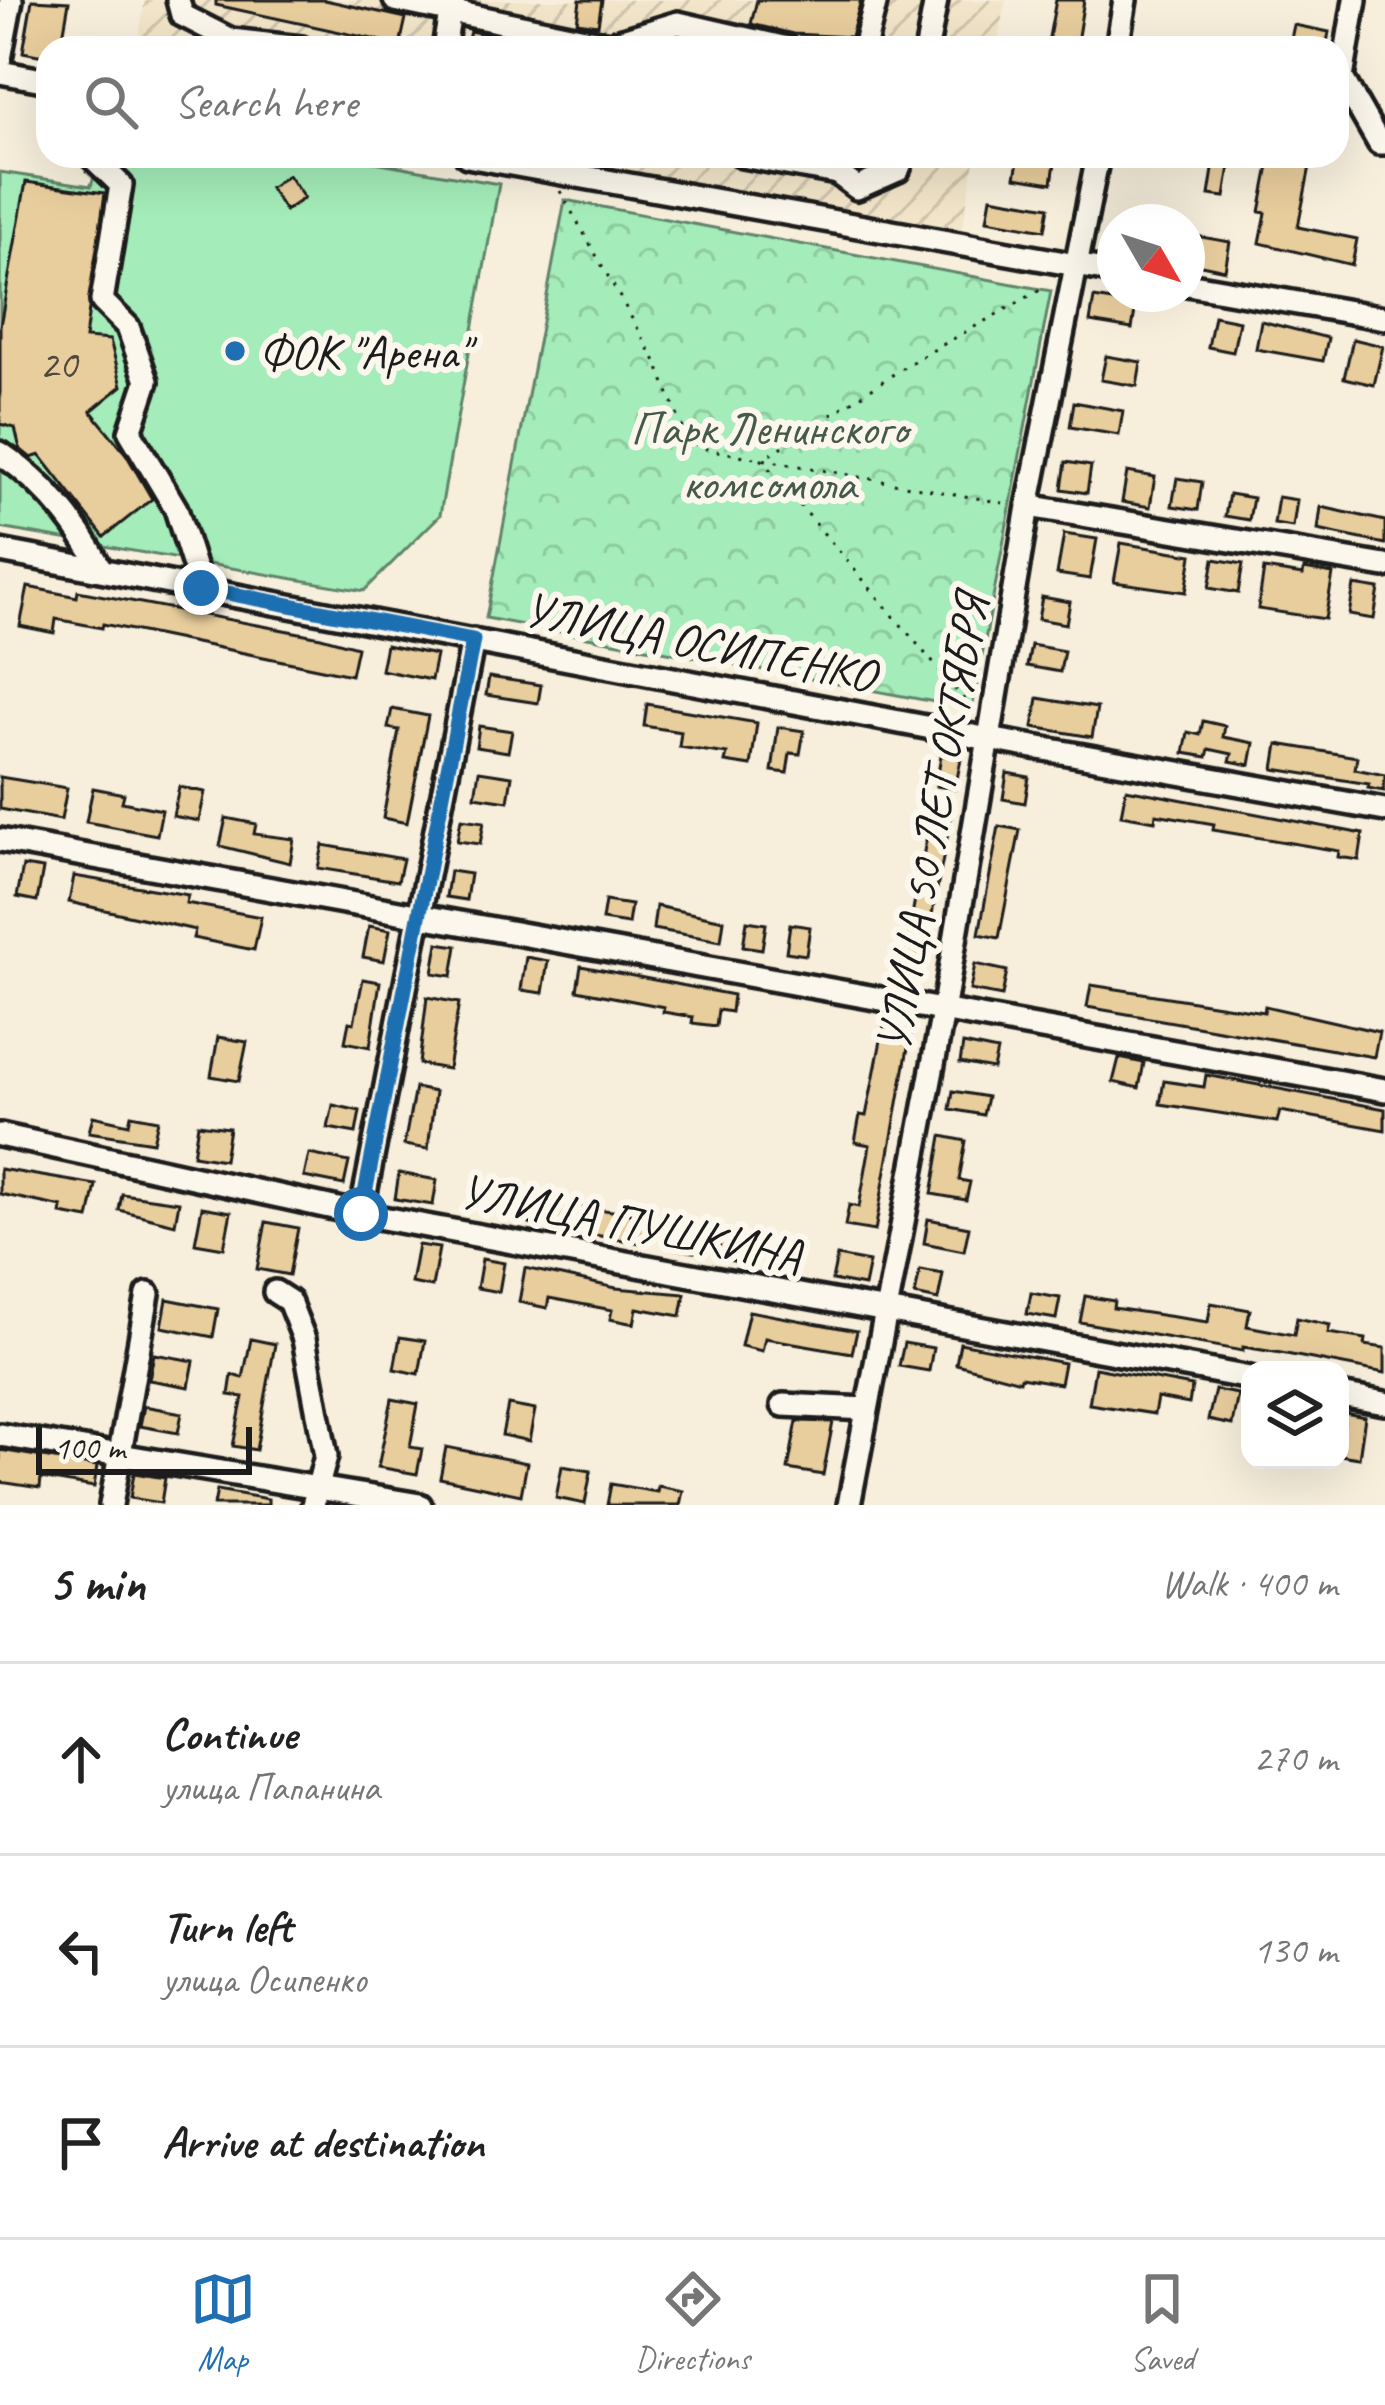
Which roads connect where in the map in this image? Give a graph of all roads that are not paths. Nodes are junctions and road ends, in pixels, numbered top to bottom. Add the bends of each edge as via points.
1 (10, 0) edge
2 (178, 0) edge
3 (395, 0) edge
4 (876, 0) edge
5 (936, 0) edge
6 (1125, 0) edge
7 (1354, 0) edge
8 (452, 6) edge
9 (223, 36) edge
10 (446, 36) edge
11 (576, 36) edge
12 (635, 36) edge
13 (735, 36) edge
14 (868, 36) edge
15 (929, 36) edge
16 (1119, 36) edge
17 (1348, 36) edge
18 (0, 58) edge
19 (0, 72) edge
20 (36, 79) edge
21 (1349, 90) edge
22 (1385, 143) edge
23 (101, 168) edge
24 (533, 168) edge
25 (841, 168) edge
26 (899, 168) edge
27 (1096, 168) edge
28 (1079, 266) junction
29 (1097, 269) edge
30 (1205, 287) edge
31 (1385, 318) edge
32 (0, 453) edge
33 (1020, 505) junction
34 (0, 550) edge
35 (1385, 566) edge
36 (100, 569) junction
37 (201, 588) junction
38 (473, 640) junction
39 (989, 740) junction
40 (1385, 810) edge
41 (0, 840) edge
42 (417, 915) junction
43 (943, 1012) junction
44 (1385, 1090) edge
45 (0, 1136) edge
46 (361, 1214) junction
47 (275, 1292) dead end
48 (148, 1294) dead end
49 (885, 1311) junction
50 (1241, 1376) edge
51 (1349, 1397) edge
52 (1385, 1403) edge
53 (783, 1405) dead end
54 (867, 1409) junction
55 (0, 1435) edge
56 (120, 1454) junction
57 (316, 1496) edge
58 (111, 1505) edge
59 (420, 1505) edge
60 (848, 1505) edge

1 - 18 street
2 - 9 street via 182,15
3 - 8 street
4 - 14 street
5 - 15 street
6 - 16 street
7 - 17 street
8 - 10 street
8 - 11 street
12 - 13 street via 678,23
19 - 20 street
21 - 22 street
23 - 37 street via 121,185 102,302 128,327 147,381 130,432 176,509
24 - 28 street
25 - 26 street via 857,188
27 - 28 street, УЛИЦА 50 ЛЕТ ОКТЯБРЯ
28 - 29 street
28 - 33 street, УЛИЦА 50 ЛЕТ ОКТЯБРЯ
30 - 31 street
32 - 36 street via 30,473 83,534
33 - 35 street
33 - 39 street, УЛИЦА 50 ЛЕТ ОКТЯБРЯ
34 - 36 street, УЛИЦА ОСИПЕНКО
36 - 37 street, УЛИЦА ОСИПЕНКО
37 - 38 street, УЛИЦА ОСИПЕНКО
38 - 39 street, УЛИЦА ОСИПЕНКО
38 - 42 street
39 - 40 street, УЛИЦА ОСИПЕНКО
39 - 43 street, УЛИЦА 50 ЛЕТ ОКТЯБРЯ
41 - 42 street
42 - 43 street
42 - 46 street
43 - 44 street
43 - 49 street, УЛИЦА 50 ЛЕТ ОКТЯБРЯ
45 - 46 street, УЛИЦА ПУШКИНА
46 - 49 street, УЛИЦА ПУШКИНА
47 - 57 street via 289,1301 304,1339 326,1456
48 - 56 street
49 - 50 street, УЛИЦА ПУШКИНА
49 - 54 street, УЛИЦА 50 ЛЕТ ОКТЯБРЯ
51 - 52 street
53 - 54 street
54 - 60 street, УЛИЦА 50 ЛЕТ ОКТЯБРЯ
55 - 56 street
56 - 57 street
56 - 58 street
57 - 59 street

